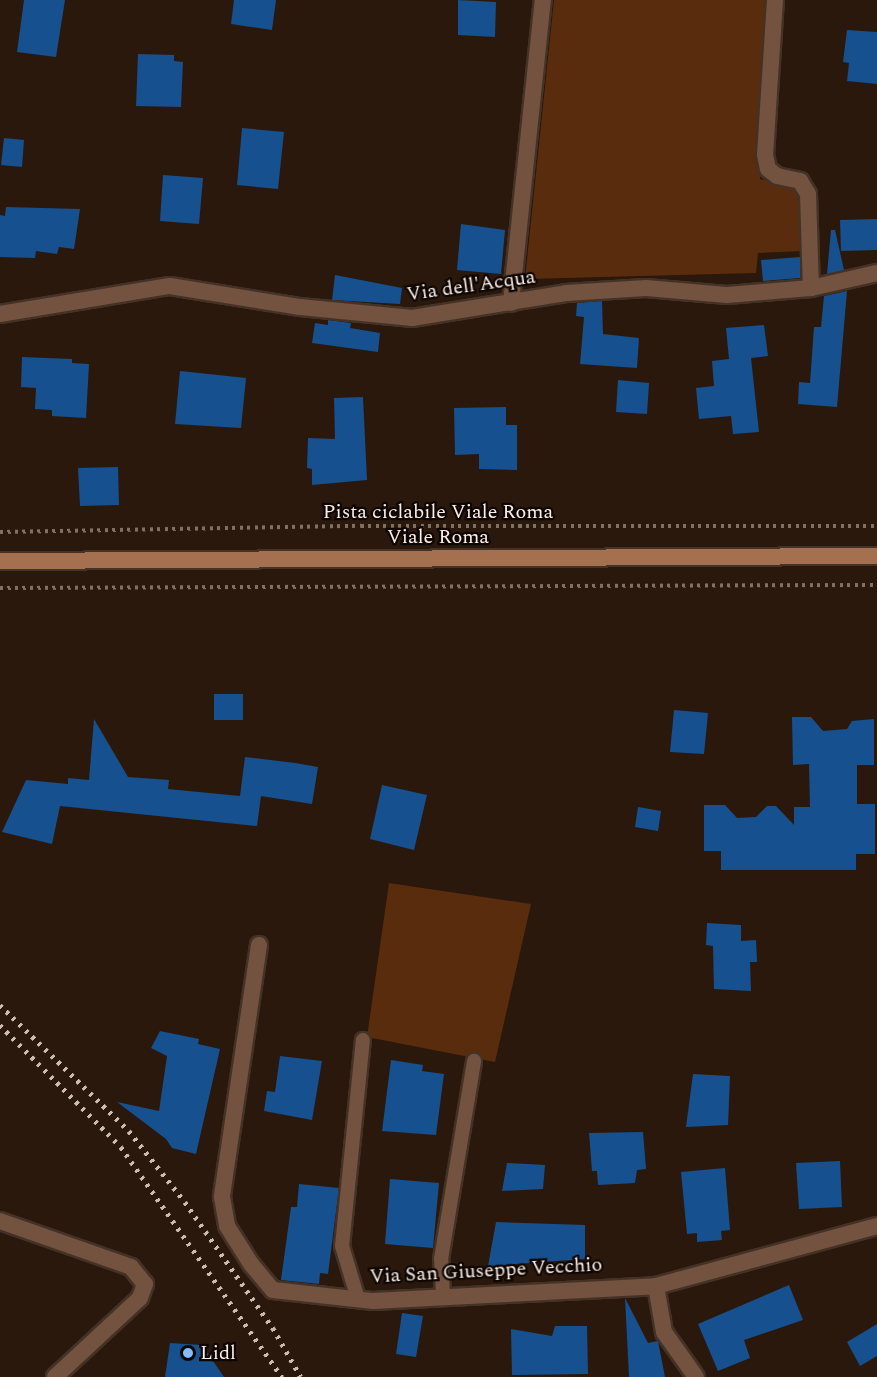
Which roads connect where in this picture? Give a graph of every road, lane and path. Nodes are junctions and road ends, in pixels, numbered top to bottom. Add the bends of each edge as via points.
1 (543, 0) edge
2 (776, 0) edge
3 (877, 273) edge
4 (811, 288) junction
5 (511, 303) junction
6 (0, 314) edge
7 (877, 526) edge
8 (0, 532) edge
9 (877, 556) edge
10 (0, 561) edge
11 (877, 585) edge
12 (0, 588) edge
13 (259, 945) dead end
14 (363, 1040) dead end
15 (474, 1061) dead end
16 (0, 1221) edge
17 (877, 1226) edge
18 (656, 1286) junction
19 (443, 1295) junction
20 (358, 1299) junction
21 (55, 1377) edge
22 (696, 1377) edge

1 - 5 street
2 - 4 street via 765,155 768,169 777,176 800,181 808,194
3 - 4 street, Via dell'Acqua
4 - 5 street, Via dell'Acqua via 727,295 646,288 566,293
5 - 6 street, Via dell'Acqua via 412,318 300,307 170,286
7 - 8 path, Pista ciclabile Viale Roma via 361,526
9 - 10 main road, Viale Roma
11 - 12 path
13 - 20 street, Via San Giuseppe Vecchio via 222,1197 227,1226 250,1264 273,1290
14 - 20 lane via 342,1246
15 - 19 lane via 441,1259
16 - 21 street via 131,1267 145,1284 140,1298
17 - 18 street, Via San Giuseppe Vecchio
18 - 19 street, Via San Giuseppe Vecchio
18 - 22 street via 664,1332
19 - 20 street, Via San Giuseppe Vecchio

